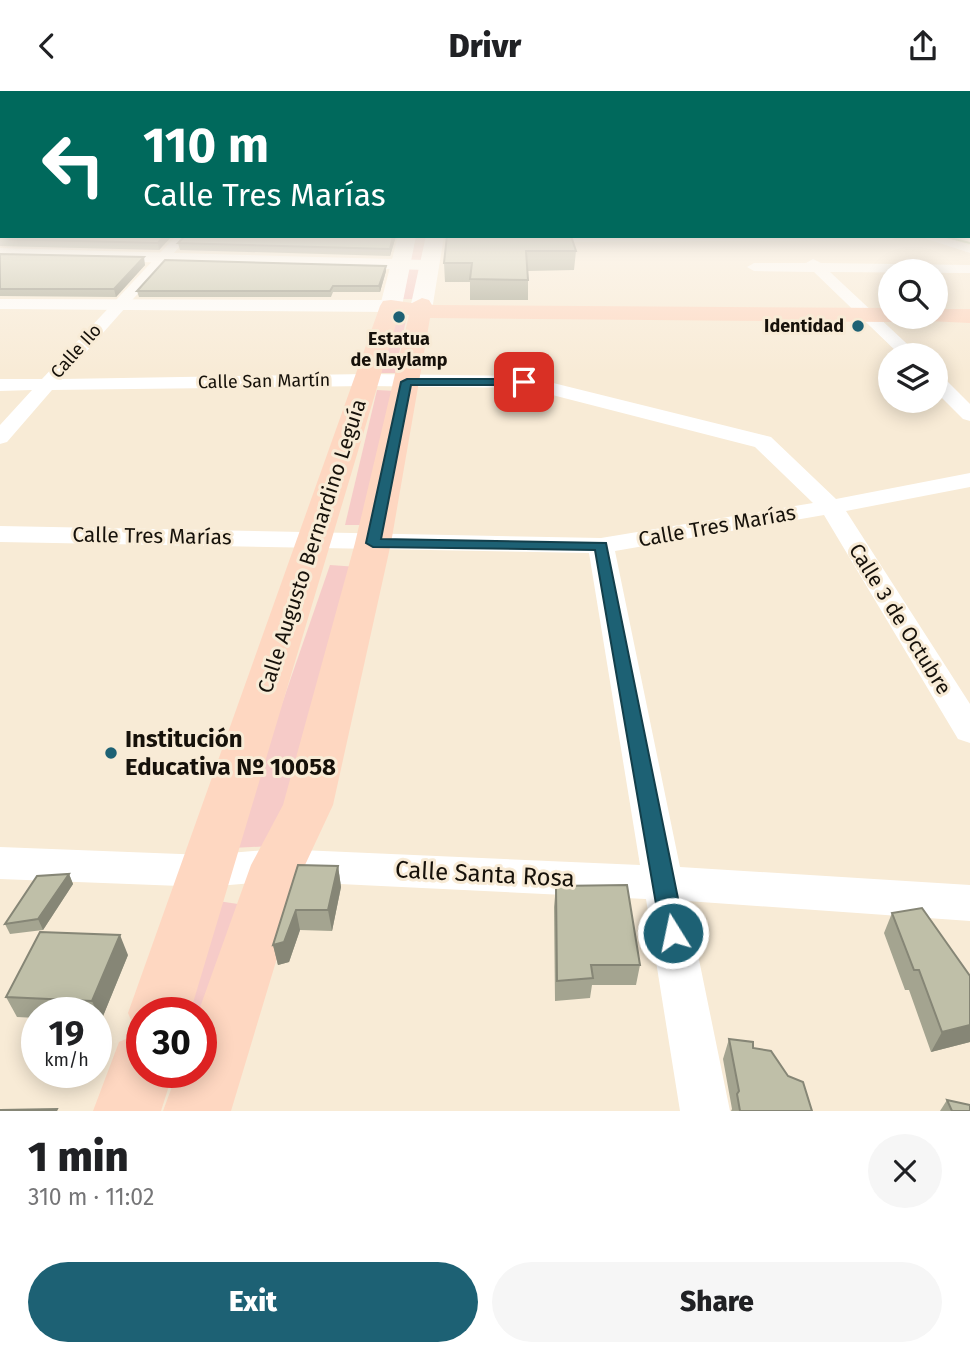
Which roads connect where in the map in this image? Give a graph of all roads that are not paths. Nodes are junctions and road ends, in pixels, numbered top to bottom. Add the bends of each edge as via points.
1 (143, 278) edge
2 (405, 278) edge
3 (405, 278) edge
4 (421, 278) edge
5 (762, 278) edge
6 (831, 278) edge
7 (948, 278) edge
8 (954, 282) dead end
9 (769, 286) dead end
10 (415, 296) junction
11 (0, 304) edge
12 (117, 305) junction
13 (948, 309) edge
14 (970, 310) edge
15 (878, 312) edge
16 (948, 316) edge
17 (970, 316) edge
18 (387, 381) junction
19 (46, 384) junction
20 (0, 385) edge
21 (948, 393) edge
22 (970, 415) edge
23 (0, 438) edge
24 (970, 480) edge
25 (831, 507) junction
26 (0, 534) edge
27 (315, 539) junction
28 (373, 543) junction
29 (601, 546) junction
30 (970, 731) edge
31 (0, 863) edge
32 (278, 865) junction
33 (205, 871) junction
34 (664, 883) junction
35 (970, 904) edge
36 (164, 997) edge
37 (134, 1088) edge
38 (127, 1111) edge
39 (197, 1111) edge
40 (705, 1111) edge

1 - 12 street, Calle Ilo
2 - 10 main road, Calle Augusto Bernardino Leguía
3 - 10 street
4 - 10 main road, Calle Augusto Bernardino Leguía
5 - 9 street
6 - 15 street
7 - 8 street
10 - 12 street
10 - 15 main road
10 - 18 main road, Calle Augusto Bernardino Leguía
11 - 12 street
12 - 19 street, Calle Ilo
13 - 14 main road
16 - 17 main road
18 - 19 street, Calle San Martín
18 - 25 street, Calle San Martín via 524,382 763,442
18 - 27 main road, Calle Augusto Bernardino Leguía
18 - 28 main road, Calle Augusto Bernardino Leguía
19 - 20 street, Calle San Martín
19 - 23 street, Calle Ilo
21 - 22 street
24 - 25 street, Calle Tres Marías
25 - 29 street, Calle Tres Marías
25 - 30 street, Calle 3 de Octubre
26 - 27 street, Calle Tres Marías
27 - 28 street, Calle Tres Marías
27 - 33 main road, Calle Augusto Bernardino Leguía
28 - 29 street, Calle Tres Marías
28 - 32 main road, Calle Augusto Bernardino Leguía via 308,805
29 - 34 street
31 - 33 street, Calle Santa Rosa
32 - 33 street, Calle Santa Rosa
32 - 34 street, Calle Santa Rosa
32 - 39 main road, Calle Augusto Bernardino Leguía
33 - 36 main road, Calle Augusto Bernardino Leguía
34 - 35 street, Calle Santa Rosa
34 - 40 street
37 - 38 main road

